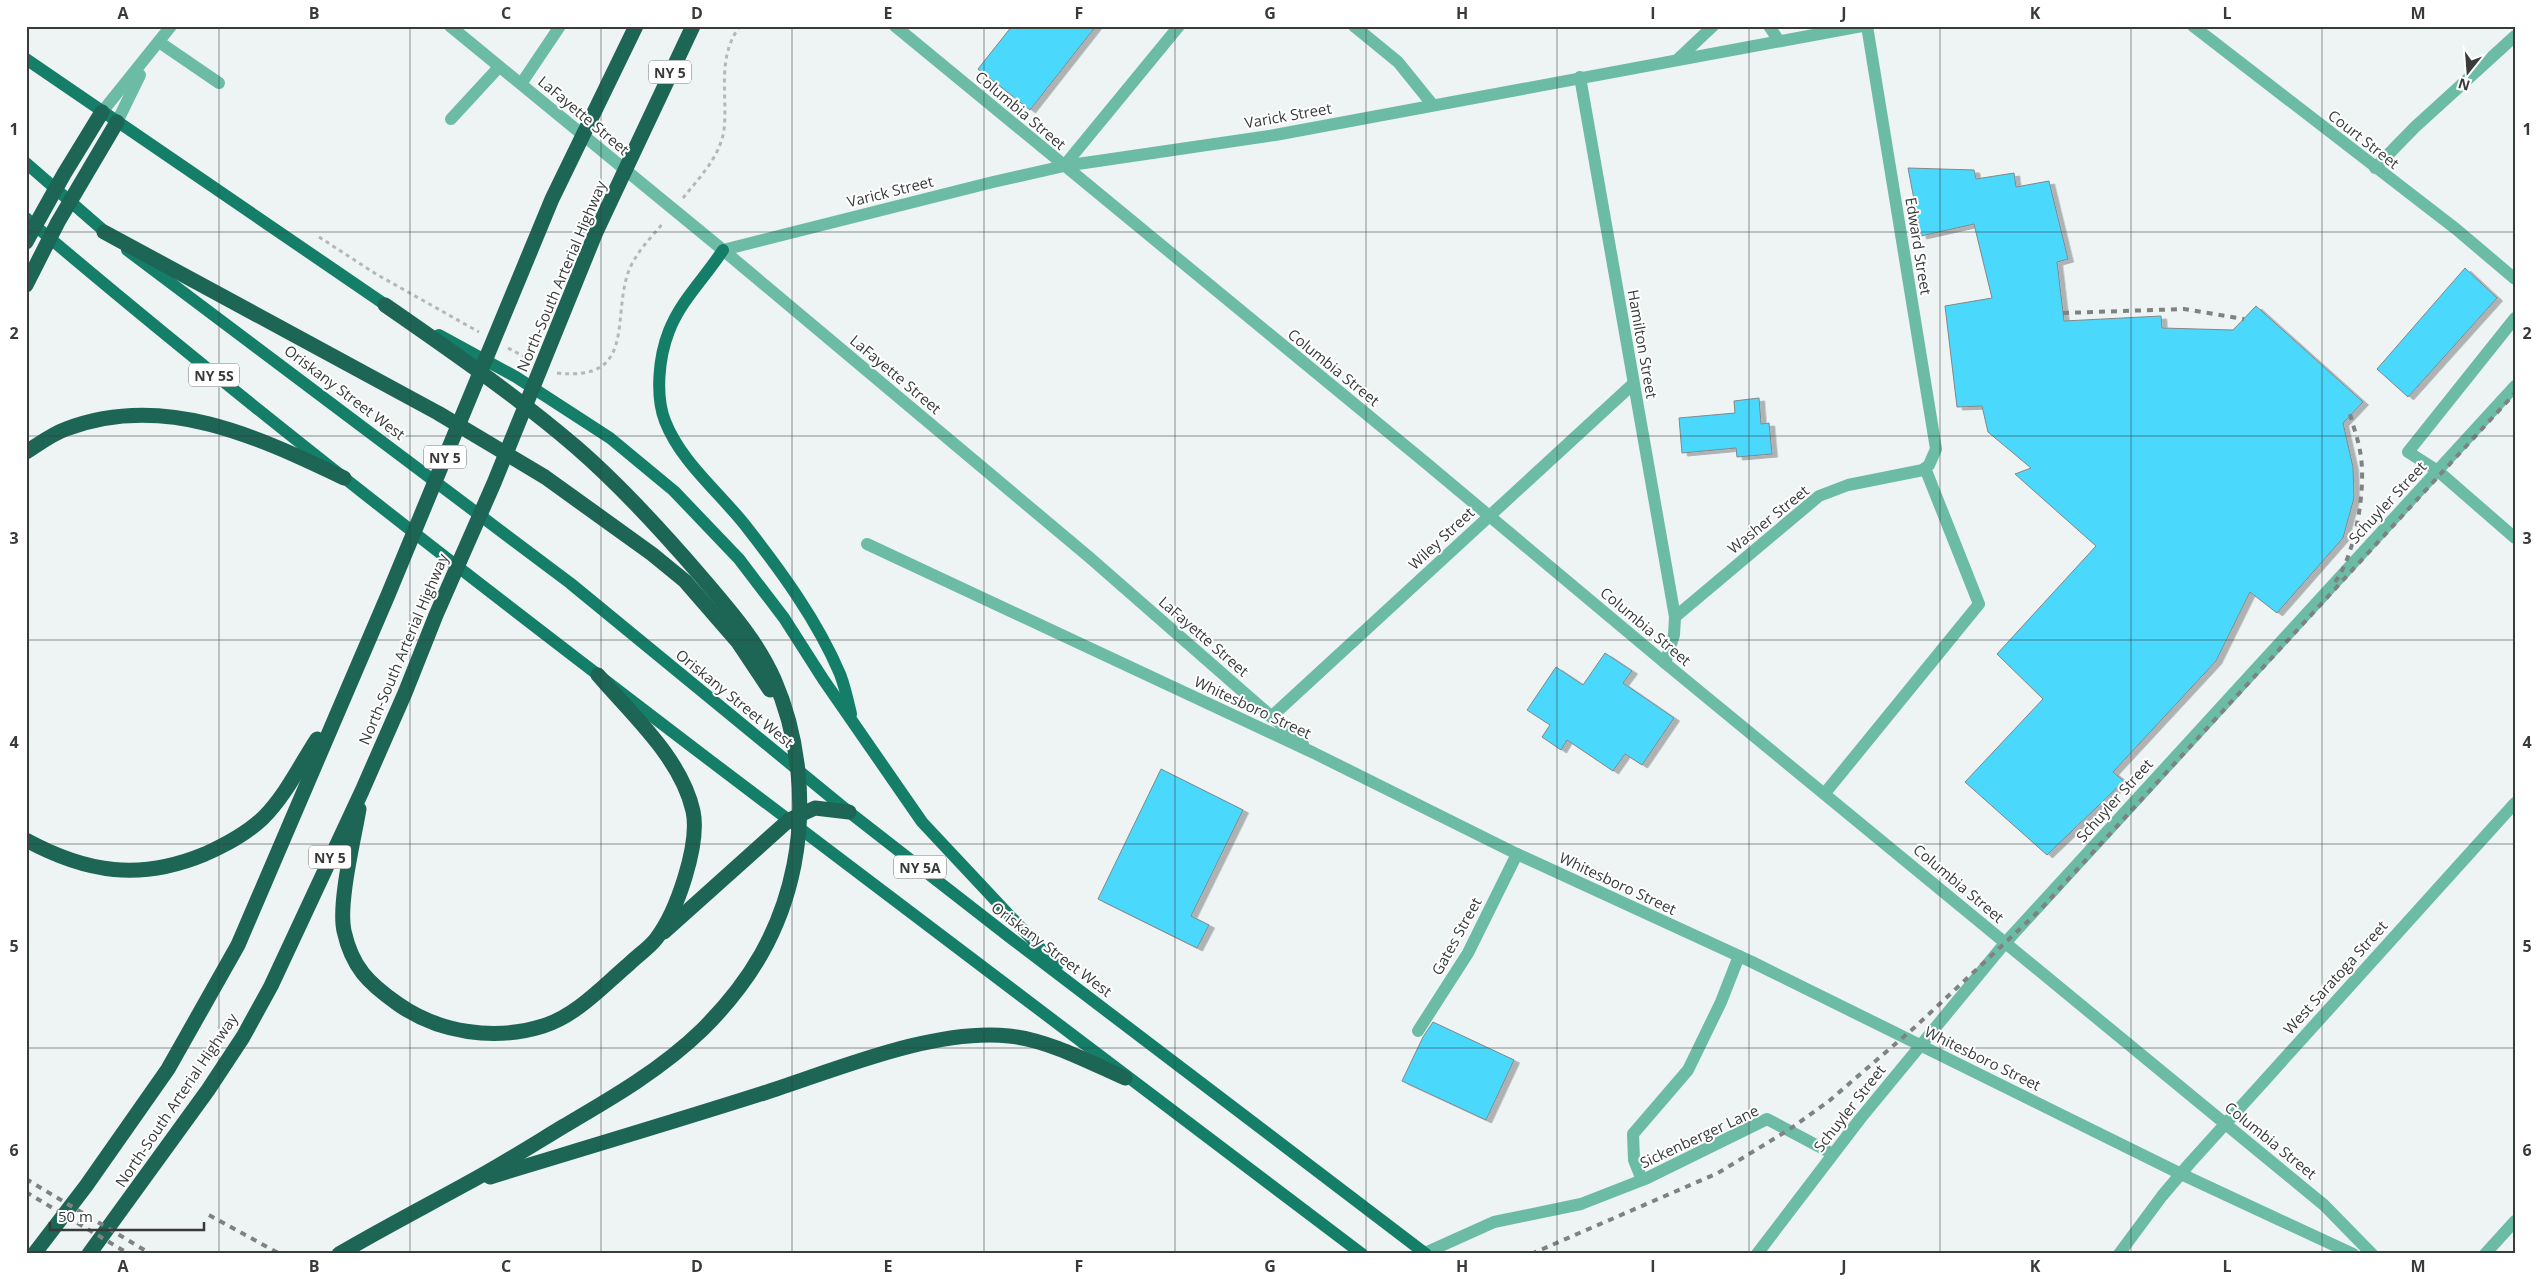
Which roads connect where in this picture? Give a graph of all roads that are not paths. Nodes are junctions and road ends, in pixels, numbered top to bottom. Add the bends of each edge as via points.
1 (171, 26) edge
2 (450, 26) edge
3 (560, 26) edge
4 (636, 26) edge
5 (693, 26) edge
6 (895, 26) edge
7 (1179, 26) edge
8 (1354, 26) edge
9 (1713, 26) edge
10 (1769, 26) edge
11 (1862, 26) edge
12 (1867, 26) edge
13 (2193, 26) edge
14 (2515, 36) edge
15 (1779, 41) junction
16 (159, 42) junction
17 (149, 54) junction
18 (26, 59) edge
19 (1678, 59) junction
20 (499, 67) junction
21 (1580, 76) junction
22 (219, 83) dead end
23 (521, 84) junction
24 (1432, 104) junction
25 (102, 112) junction
26 (451, 119) dead end
27 (116, 122) junction
28 (26, 163) edge
29 (1064, 166) junction
30 (2375, 168) junction
31 (26, 218) edge
32 (104, 232) junction
33 (26, 242) edge
34 (723, 250) junction
35 (2515, 278) edge
36 (26, 285) edge
37 (385, 305) junction
38 (2515, 318) edge
39 (1633, 384) junction
40 (2515, 386) edge
41 (26, 452) edge
42 (1925, 468) junction
43 (2438, 471) junction
44 (344, 478) junction
45 (1488, 516) junction
46 (406, 526) joint
47 (2515, 538) edge
48 (867, 544) dead end
49 (1675, 617) junction
50 (1665, 663) junction
51 (598, 675) junction
52 (346, 691) junction
53 (786, 712) junction
54 (1271, 716) junction
55 (854, 724) junction
56 (1314, 754) junction
57 (362, 791) junction
58 (1824, 793) junction
59 (2515, 803) edge
60 (850, 812) junction
61 (789, 820) junction
62 (26, 840) edge
63 (1517, 854) junction
64 (656, 939) junction
65 (2005, 943) junction
66 (1739, 956) junction
67 (1083, 993) junction
68 (1418, 1031) dead end
69 (1919, 1045) junction
70 (1125, 1078) junction
71 (2225, 1124) junction
72 (1833, 1154) junction
73 (2181, 1174) junction
74 (1642, 1180) junction
75 (467, 1184) junction
76 (2515, 1221) edge
77 (1426, 1253) edge
78 (34, 1254) edge
79 (88, 1254) edge
80 (339, 1254) edge
81 (1362, 1254) edge
82 (1757, 1254) edge
83 (2119, 1254) edge
84 (2353, 1254) edge
85 (2372, 1254) edge
86 (2485, 1254) edge

1 - 16 street
2 - 20 street, LaFayette Street
3 - 23 street
4 - 52 highway, North-South Arterial Highway / NY 5 via 552,199
5 - 57 highway, North-South Arterial Highway / NY 5 via 596,232 494,483
6 - 29 street, Columbia Street
7 - 29 street
8 - 24 street via 1398,62
9 - 19 street
10 - 15 street
11 - 15 street, Varick Street
12 - 42 street, Edward Street via 1936,449
13 - 30 street, Court Street
14 - 30 street
15 - 19 street, Varick Street
16 - 17 street
16 - 22 street
17 - 25 street
17 - 27 street
18 - 25 main road
19 - 21 street, Varick Street
20 - 23 street, LaFayette Street
20 - 26 street
21 - 24 street, Varick Street
21 - 39 street, Hamilton Street
23 - 34 street, LaFayette Street
24 - 29 street, Varick Street via 1275,135
25 - 27 main road
25 - 33 highway
27 - 36 highway
27 - 37 main road
28 - 32 main road, Oriskany Street West
29 - 34 street, Varick Street
29 - 45 street, Columbia Street
30 - 35 street, Court Street
31 - 44 main road, NY 5S via 208,371
32 - 53 highway via 438,413 545,477 685,581 738,642
32 - 60 main road, Oriskany Street West / NY 5A via 570,584
34 - 54 street, LaFayette Street via 1089,557
34 - 55 main road via 686,297 669,332 661,376 660,399 664,419 676,443 745,525 806,609 841,676
37 - 53 highway via 504,389 578,448 671,541 760,650
37 - 55 main road via 516,376 610,438 674,491 739,559 784,618
38 - 43 street via 2408,452
39 - 45 street, Wiley Street
39 - 49 street, Hamilton Street
40 - 43 street, Schuyler Street
41 - 44 highway via 65,429 118,415 151,413 204,423 288,451
42 - 49 street, Washer Street via 1848,484 1819,496
42 - 58 street via 1979,604
43 - 47 street
43 - 65 street, Schuyler Street
44 - 46 main road, NY 5S
45 - 50 street, Columbia Street
45 - 54 street, Wiley Street
46 - 51 main road, NY 5A
48 - 56 street, Whitesboro Street
49 - 50 street, Hamilton Street via 1674,635
50 - 58 street, Columbia Street
51 - 61 main road, NY 5A
51 - 64 highway via 666,754 685,783 694,813 694,838 679,896
52 - 62 highway via 281,797 240,837 216,849 183,863 145,871 113,870 85,865
52 - 78 highway, North-South Arterial Highway / NY 5 via 238,945 168,1069
53 - 75 highway via 797,764 799,839 789,890 765,951 742,986 701,1030 632,1085
54 - 56 street, LaFayette Street
55 - 67 main road via 922,822
56 - 63 street, Whitesboro Street
57 - 64 highway via 344,903 348,944 361,973 378,990 426,1020 482,1034 545,1026 572,1012
57 - 79 highway, North-South Arterial Highway / NY 5 via 243,1037
58 - 65 street, Columbia Street
59 - 71 street, West Saratoga Street
60 - 61 highway via 815,808
60 - 67 main road, Oriskany Street West / NY 5A
61 - 64 highway
61 - 70 main road, NY 5A
63 - 66 street, Whitesboro Street
63 - 68 street, Gates Street via 1468,953
65 - 69 street, Schuyler Street
65 - 71 street, Columbia Street
66 - 69 street, Whitesboro Street
66 - 74 street via 1688,1070 1633,1134 1634,1160
67 - 77 main road, Oriskany Street West / NY 5A
69 - 72 street, Schuyler Street
69 - 73 street, Whitesboro Street
70 - 75 highway via 1066,1051 1010,1036 969,1036 916,1044
70 - 81 main road, NY 5A
71 - 73 street, West Saratoga Street
71 - 85 street, Columbia Street via 2324,1205
72 - 74 street, Sickenberger Lane via 1767,1119
72 - 82 street, Schuyler Street
73 - 83 street, West Saratoga Street
73 - 84 street, Whitesboro Street
74 - 77 street, Sickenberger Lane via 1581,1204 1494,1222
75 - 80 highway
76 - 86 street

